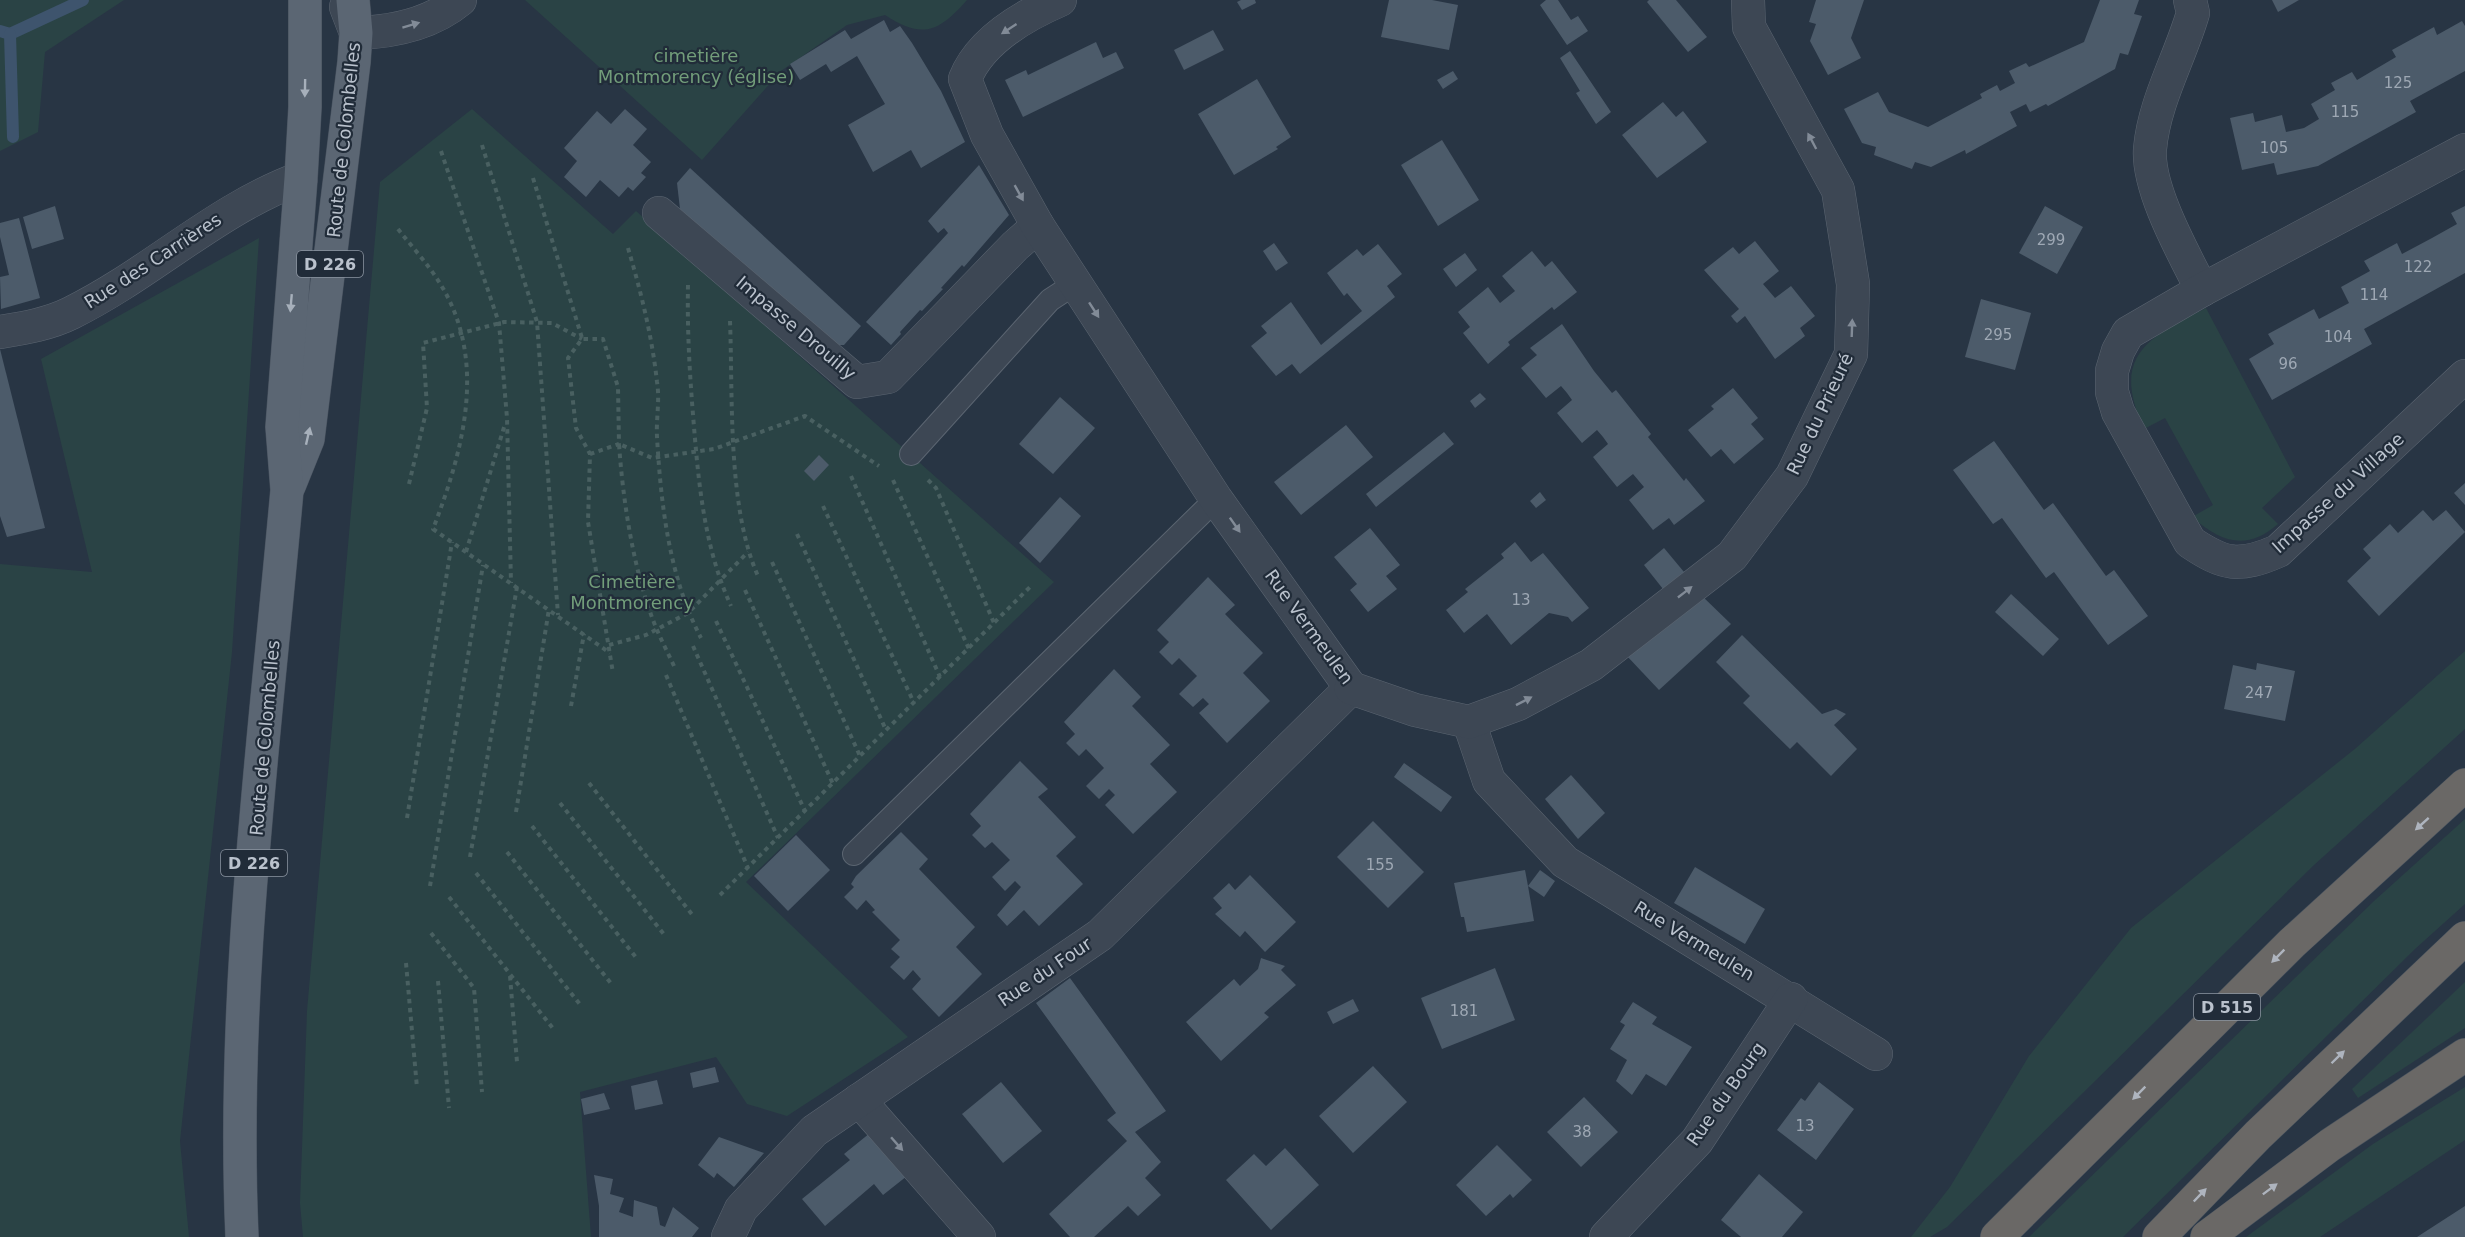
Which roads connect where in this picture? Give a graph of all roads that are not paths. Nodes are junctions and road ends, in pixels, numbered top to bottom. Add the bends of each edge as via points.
1 (330, 0) edge
2 (343, 0) edge
3 (353, 0) edge
4 (460, 0) edge
5 (1060, 0) edge
6 (1748, 0) edge
7 (2190, 0) edge
8 (306, 15) edge
9 (356, 33) junction
10 (2465, 150) edge
11 (341, 176) junction
12 (301, 178) junction
13 (659, 213) dead end
14 (1038, 226) junction
15 (1076, 283) junction
16 (2202, 290) junction
17 (0, 332) edge
18 (2465, 376) edge
19 (915, 463) road end
20 (287, 490) junction
21 (1216, 499) junction
22 (1351, 688) junction
23 (1469, 722) junction
24 (2465, 785) edge
25 (854, 854) dead end
26 (2465, 938) edge
27 (1791, 999) junction
28 (1876, 1054) dead end
29 (2465, 1055) edge
30 (859, 1100) junction
31 (242, 1237) edge
32 (728, 1237) edge
33 (979, 1237) edge
34 (1606, 1237) edge
35 (1997, 1237) edge
36 (2159, 1237) edge
37 (2207, 1237) edge

1 - 8 street
2 - 9 street
3 - 9 main road, Route de Colombelles / D 226
9 -> 4 street via 388,32 421,22
5 -> 14 street, Rue Vermeulen via 998,36 972,60 965,79 987,135
23 -> 6 street, Rue du Prieuré via 1518,704 1591,665 1732,556 1792,476 1851,354 1854,284 1838,190 1749,27
7 - 16 street via 2193,13 2160,106 2150,150 2157,191
8 -> 12 main road, Route de Colombelles / D 226
9 - 11 main road, Route de Colombelles / D 226
10 - 16 street, Impasse du Village
11 - 12 main road
20 -> 11 main road, Route de Colombelles / D 226 via 308,440
12 - 17 street, Rue des Carrières via 259,194 70,314
12 -> 20 main road, Route de Colombelles / D 226 via 282,427
13 - 14 street, Impasse Drouilly via 857,382 888,378
14 - 15 street, Rue Vermeulen
15 - 19 lane via 1050,300
15 -> 21 street, Rue Vermeulen
16 - 18 street, Impasse du Village via 2128,333 2112,371 2112,392 2118,411 2190,542 2210,556 2233,564 2257,561 2277,551
20 - 31 main road, Route de Colombelles / D 226 via 241,1037
21 -> 22 street, Rue Vermeulen
21 - 25 lane
22 - 23 street, Rue Vermeulen via 1415,710
22 - 30 street, Rue du Four via 1100,935
23 - 27 street, Rue Vermeulen via 1489,781 1565,862
24 -> 35 highway, D 515 via 2292,943
36 -> 26 highway via 2258,1135
27 - 28 street, Rue Vermeulen
27 - 34 street, Rue du Bourg via 1697,1141
37 -> 29 highway via 2330,1144
30 - 32 street, Rue du Four via 814,1131 741,1209
30 -> 33 street

